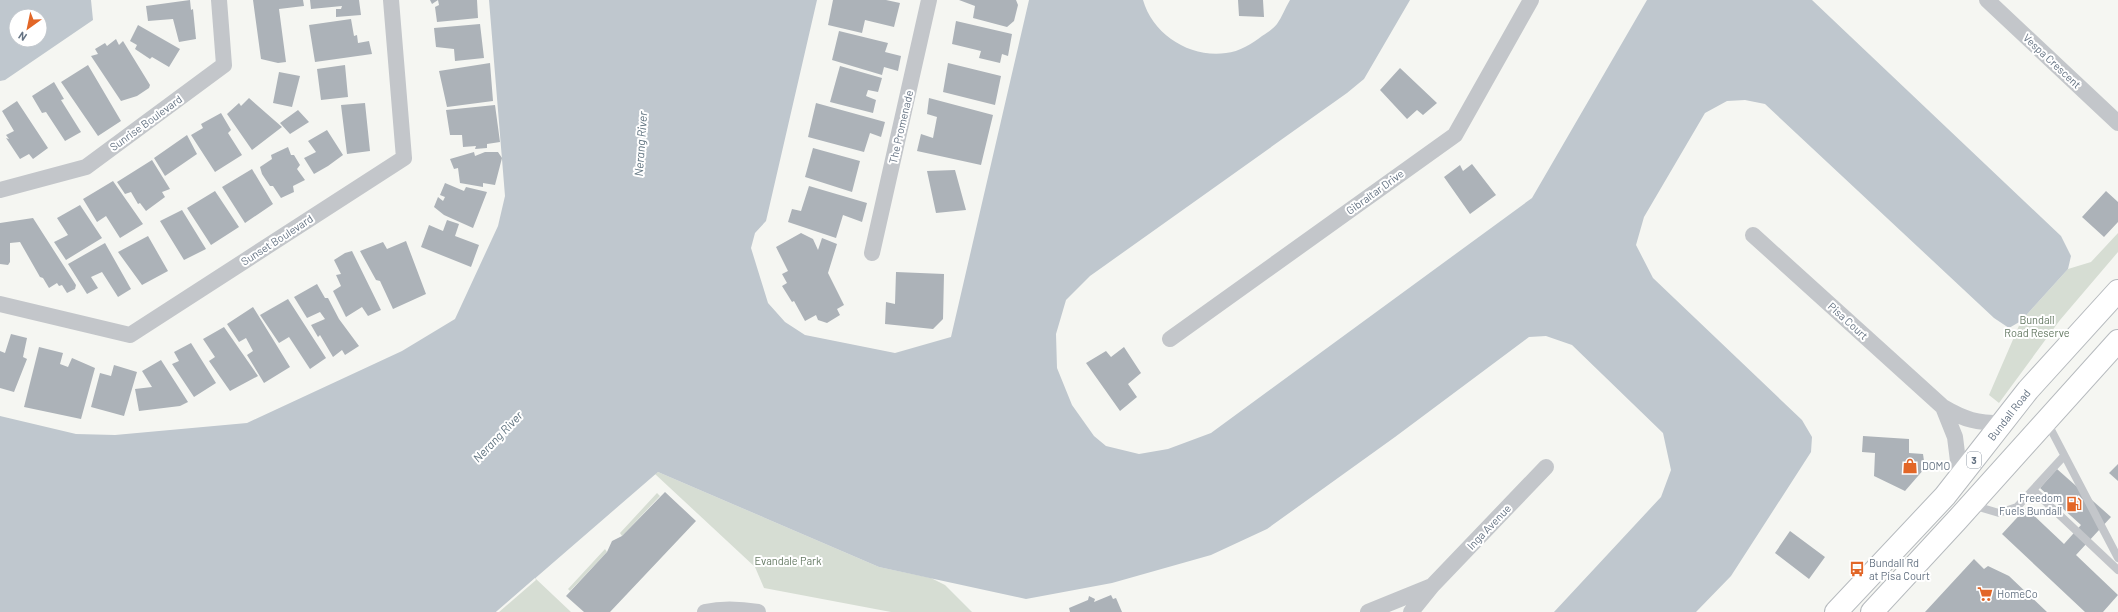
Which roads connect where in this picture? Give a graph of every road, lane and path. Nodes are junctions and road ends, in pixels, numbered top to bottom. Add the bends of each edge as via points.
1 (219, 0) edge
2 (390, 0) edge
3 (929, 0) edge
4 (1531, 0) edge
5 (1987, 0) edge
6 (2118, 123) edge
7 (0, 190) edge
8 (1754, 234) dead end
9 (872, 253) dead end
10 (2118, 291) edge
11 (0, 304) edge
12 (1170, 339) dead end
13 (2118, 341) edge
14 (1943, 407) junction
15 (2047, 422) junction
16 (2002, 423) junction
17 (2064, 456) junction
18 (1546, 467) dead end
19 (1960, 478) junction
20 (2033, 490) junction
21 (1971, 505) junction
22 (2118, 558) edge
23 (2118, 570) edge
24 (1432, 586) junction
25 (705, 612) edge
26 (758, 612) edge
27 (1368, 612) edge
28 (1411, 612) edge
29 (1836, 612) edge
30 (1872, 612) edge

1 - 7 street, Sunrise Boulevard via 224,65 86,167
2 - 11 street, Sunset Boulevard via 404,158 130,335
3 - 9 street, The Promenade
4 - 12 street, Gibraltar Drive via 1455,135
5 - 6 street, Vespa Crescent
8 - 14 street, Pisa Court
10 - 16 main road, Bundall Road / 3 via 2032,385
13 - 15 main road
14 - 16 street, Pisa Court via 1961,418 1978,423
14 - 19 street, Pisa Court via 1955,437
15 - 17 lane
15 - 21 main road
16 - 19 main road, Bundall Road / 3
17 - 20 lane
17 - 22 lane
18 - 24 street, Inga Avenue
19 - 29 main road, Bundall Road / 3
20 - 21 lane via 2016,507 1999,513
20 - 23 lane
21 - 30 main road
24 - 27 street, Inga Avenue
24 - 28 street, Inga Avenue
25 - 26 street via 720,609

